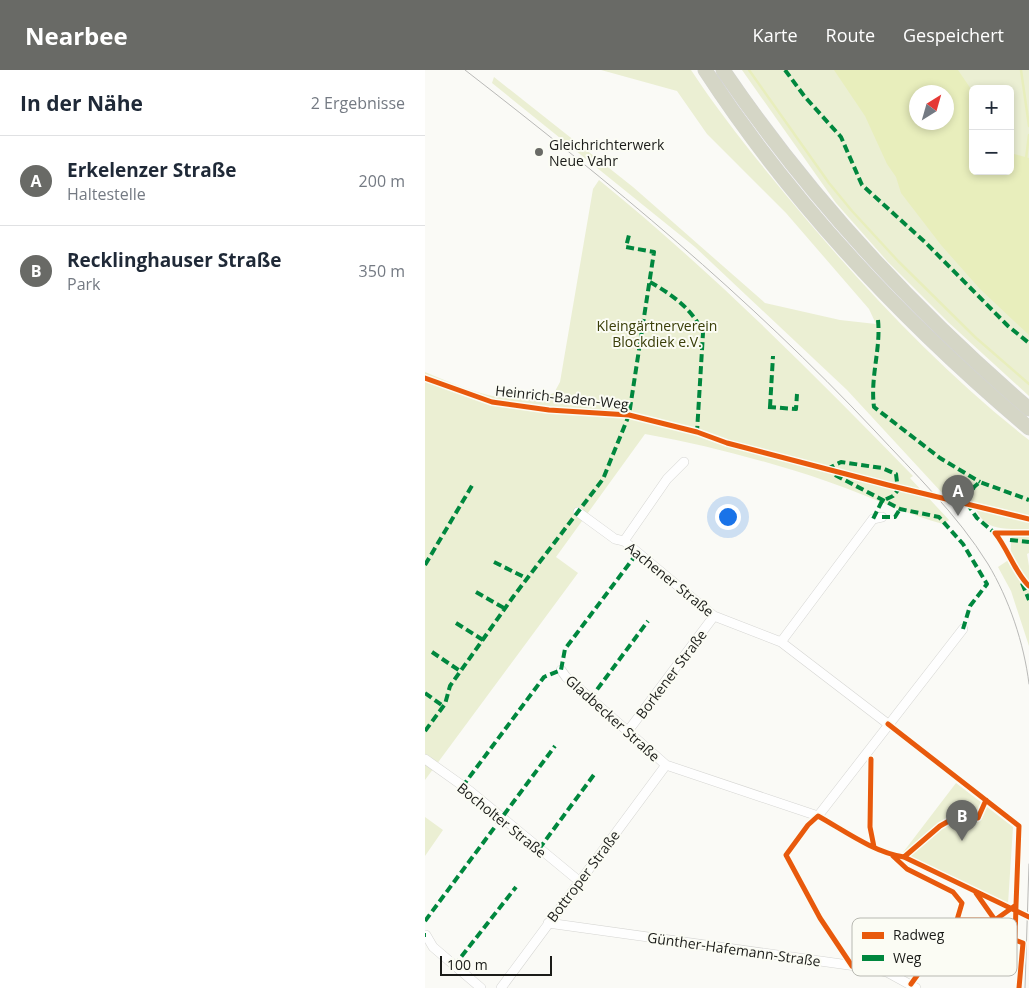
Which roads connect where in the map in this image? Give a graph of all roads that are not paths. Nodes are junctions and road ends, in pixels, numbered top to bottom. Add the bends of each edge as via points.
1 (705, 70) edge
2 (723, 70) edge
3 (1029, 409) edge
4 (1029, 428) edge
5 (684, 462) dead end
6 (578, 512) dead end
7 (882, 517) dead end
8 (624, 541) junction
9 (714, 616) junction
10 (963, 628) dead end
11 (781, 642) junction
12 (561, 670) dead end
13 (888, 724) junction
14 (628, 731) junction
15 (425, 759) edge
16 (666, 765) junction
17 (579, 881) junction
18 (548, 923) junction
19 (425, 935) edge
20 (852, 965) edge
21 (894, 976) edge
22 (481, 988) edge
23 (501, 988) edge
24 (916, 988) edge

1 - 4 highway via 797,194 897,307
2 - 3 highway via 764,128 858,243 949,338
5 - 8 street via 667,480
6 - 8 street, Aachener Straße via 615,539
7 - 11 street via 873,519
8 - 9 street, Aachener Straße
9 - 11 street, Aachener Straße
9 - 14 street, Borkener Straße
10 - 13 street
11 - 13 street, Aachener Straße
12 - 14 street, Gladbecker Straße
13 - 16 street via 818,816
14 - 16 street, Gladbecker Straße
15 - 17 street, Bocholter Straße via 470,791
16 - 17 street, Bottroper Straße
17 - 18 street, Bottroper Straße
18 - 20 street, Günther-Hafemann-Straße
18 - 23 street, Bottroper Straße
19 - 22 street via 433,947
21 - 24 street, Günther-Hafemann-Straße

